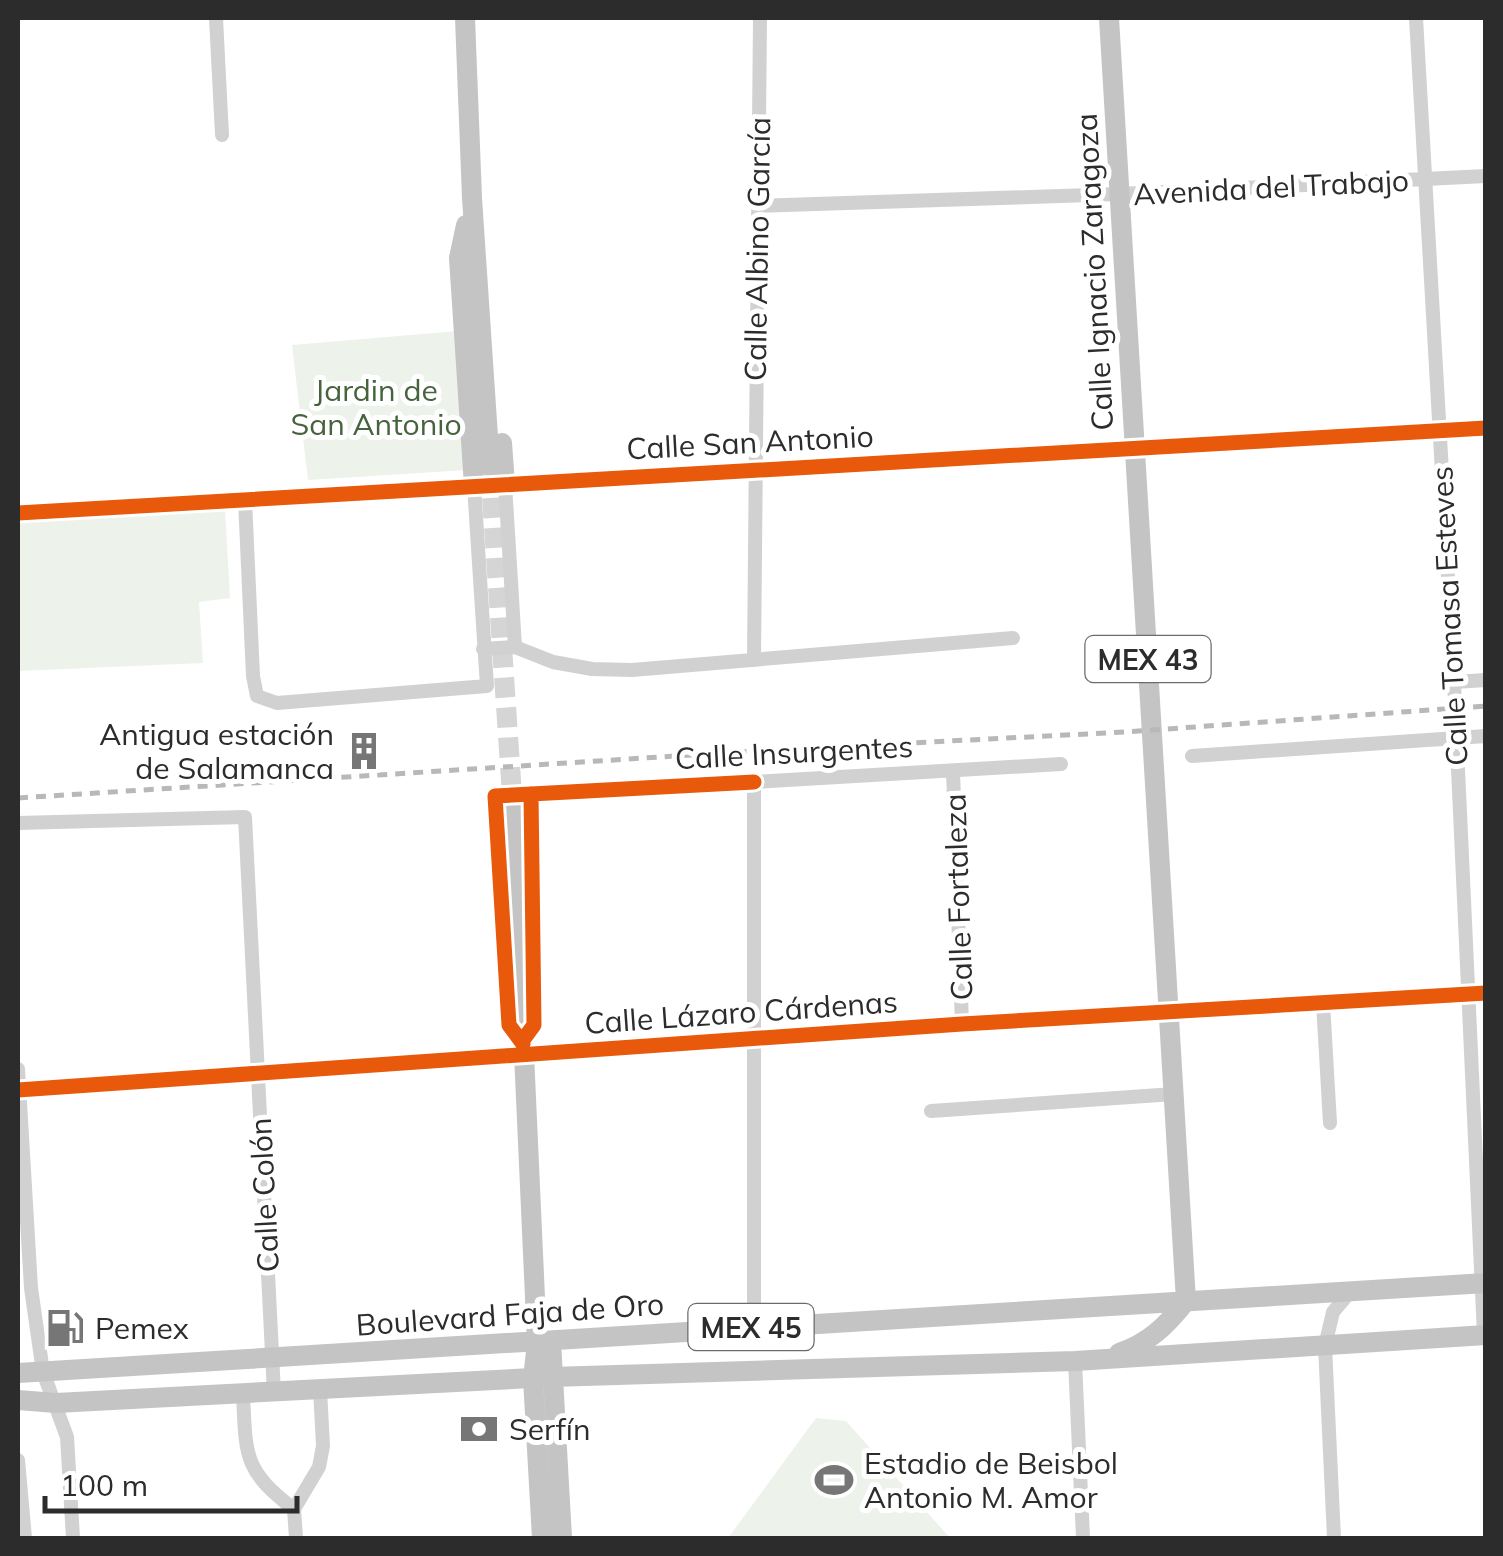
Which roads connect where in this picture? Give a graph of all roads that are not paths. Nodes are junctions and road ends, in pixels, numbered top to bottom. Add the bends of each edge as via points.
1 (216, 18) edge
2 (465, 18) edge
3 (760, 18) edge
4 (1109, 18) edge
5 (1416, 18) edge
6 (222, 135) dead end
7 (1486, 176) edge
8 (1425, 179) junction
9 (1120, 194) junction
10 (472, 198) junction
11 (756, 206) junction
12 (1486, 428) edge
13 (1440, 431) junction
14 (1135, 450) junction
15 (490, 466) tunnel mouth
16 (754, 469) junction
17 (505, 484) junction
18 (474, 486) junction
19 (245, 500) junction
20 (18, 514) edge
21 (1013, 638) dead end
22 (515, 647) junction
23 (483, 649) junction
24 (754, 660) junction
25 (1486, 680) edge
26 (1454, 682) junction
27 (1486, 736) edge
28 (1456, 738) junction
29 (1192, 756) dead end
30 (1061, 764) dead end
31 (954, 770) junction
32 (513, 810) tunnel mouth
33 (18, 823) edge
34 (1486, 993) edge
35 (1468, 994) junction
36 (1323, 1003) junction
37 (1169, 1012) junction
38 (962, 1024) junction
39 (754, 1038) junction
40 (524, 1054) junction
41 (18, 1069) edge
42 (258, 1073) junction
43 (18, 1090) edge
44 (1174, 1094) junction
45 (931, 1111) dead end
46 (1330, 1124) dead end
47 (22, 1229) edge
48 (1483, 1284) edge
49 (1350, 1292) junction
50 (1186, 1301) junction
51 (754, 1327) junction
52 (1485, 1335) edge
53 (544, 1341) junction
54 (1325, 1346) junction
55 (272, 1360) junction
56 (1075, 1362) junction
57 (43, 1372) junction
58 (18, 1374) edge
59 (542, 1378) junction
60 (320, 1389) junction
61 (274, 1393) junction
62 (242, 1394) junction
63 (18, 1400) edge
64 (56, 1403) junction
65 (18, 1460) edge
66 (294, 1509) junction
67 (24, 1538) edge
68 (73, 1538) edge
69 (296, 1538) edge
70 (542, 1538) edge
71 (562, 1538) edge
72 (1083, 1538) edge
73 (1334, 1538) edge

1 - 6 street
2 - 10 main road
3 - 11 street, Calle Albino García
4 - 9 main road, Calle Ignacio Zaragoza / MEX 43
5 - 8 street, Calle Tomasa Esteves
7 - 8 street, Avenida del Trabajo
8 - 9 street, Avenida del Trabajo
8 - 13 street, Calle Tomasa Esteves
9 - 11 street, Avenida del Trabajo
9 - 14 main road, Calle Ignacio Zaragoza / MEX 43
10 - 15 main road
10 - 17 main road via 488,255
10 - 18 main road via 459,258
11 - 16 street, Calle Albino García
12 - 13 street, Calle San Antonio
13 - 14 street, Calle San Antonio
13 - 26 street, Calle Tomasa Esteves
14 - 16 street, Calle San Antonio
14 - 37 main road, Calle Ignacio Zaragoza / MEX 43
16 - 17 street, Calle San Antonio
16 - 24 street, Calle Albino García
17 - 18 street, Calle San Antonio
17 - 22 street
18 - 19 street, Calle San Antonio
18 - 23 street
19 - 20 street, Calle San Antonio
19 - 23 street via 257,696 277,703 486,686
21 - 24 street
22 - 23 street
22 - 24 street via 592,669
25 - 26 street
26 - 28 street, Calle Tomasa Esteves
27 - 28 street
28 - 29 street
28 - 35 street, Calle Tomasa Esteves
30 - 31 street, Calle Insurgentes
31 - 38 street, Calle Fortaleza
31 - 39 street, Calle Insurgentes via 754,782
32 - 40 main road
33 - 42 street, Calle Colón via 245,817
34 - 35 street, Calle Lázaro Cárdenas
35 - 36 street, Calle Lázaro Cárdenas
35 - 48 street, Calle Tomasa Esteves
36 - 37 street, Calle Lázaro Cárdenas
36 - 46 street
37 - 38 street, Calle Lázaro Cárdenas
37 - 44 main road, Calle Ignacio Zaragoza / MEX 43
38 - 39 street, Calle Lázaro Cárdenas
39 - 40 street, Calle Lázaro Cárdenas
39 - 51 street
40 - 42 street, Calle Lázaro Cárdenas
40 - 53 main road
41 - 43 street
42 - 43 street, Calle Lázaro Cárdenas
42 - 55 street, Calle Colón
43 - 47 street
44 - 45 street
44 - 50 main road, Calle Ignacio Zaragoza / MEX 43
47 - 57 street
48 - 49 main road, Boulevard Faja de Oro / MEX 45
48 - 52 street, Calle Tomasa Esteves
49 - 50 main road, Boulevard Faja de Oro / MEX 45
49 - 54 street via 1333,1312
50 - 51 main road, Boulevard Faja de Oro / MEX 45
50 - 56 main road via 1139,1347
51 - 53 main road, Boulevard Faja de Oro / MEX 45
52 - 54 main road, Boulevard Faja de Oro / MEX 45
53 - 55 main road, Boulevard Faja de Oro / MEX 45
53 - 59 main road
54 - 56 main road, Boulevard Faja de Oro / MEX 45
54 - 73 street
55 - 57 main road, Boulevard Faja de Oro / MEX 45
55 - 61 street, Calle Colón
56 - 59 main road, Boulevard Faja de Oro / MEX 45
56 - 72 street
57 - 58 main road, Boulevard Faja de Oro / MEX 45
57 - 64 street
59 - 60 main road, Boulevard Faja de Oro / MEX 45
59 - 70 main road
59 - 71 main road
60 - 61 main road, Boulevard Faja de Oro / MEX 45
60 - 66 street via 319,1468
61 - 62 main road, Boulevard Faja de Oro / MEX 45
62 - 64 main road, Boulevard Faja de Oro / MEX 45
62 - 66 street via 250,1464
63 - 64 main road, Boulevard Faja de Oro / MEX 45
64 - 68 street via 67,1436
65 - 67 street
66 - 69 street

